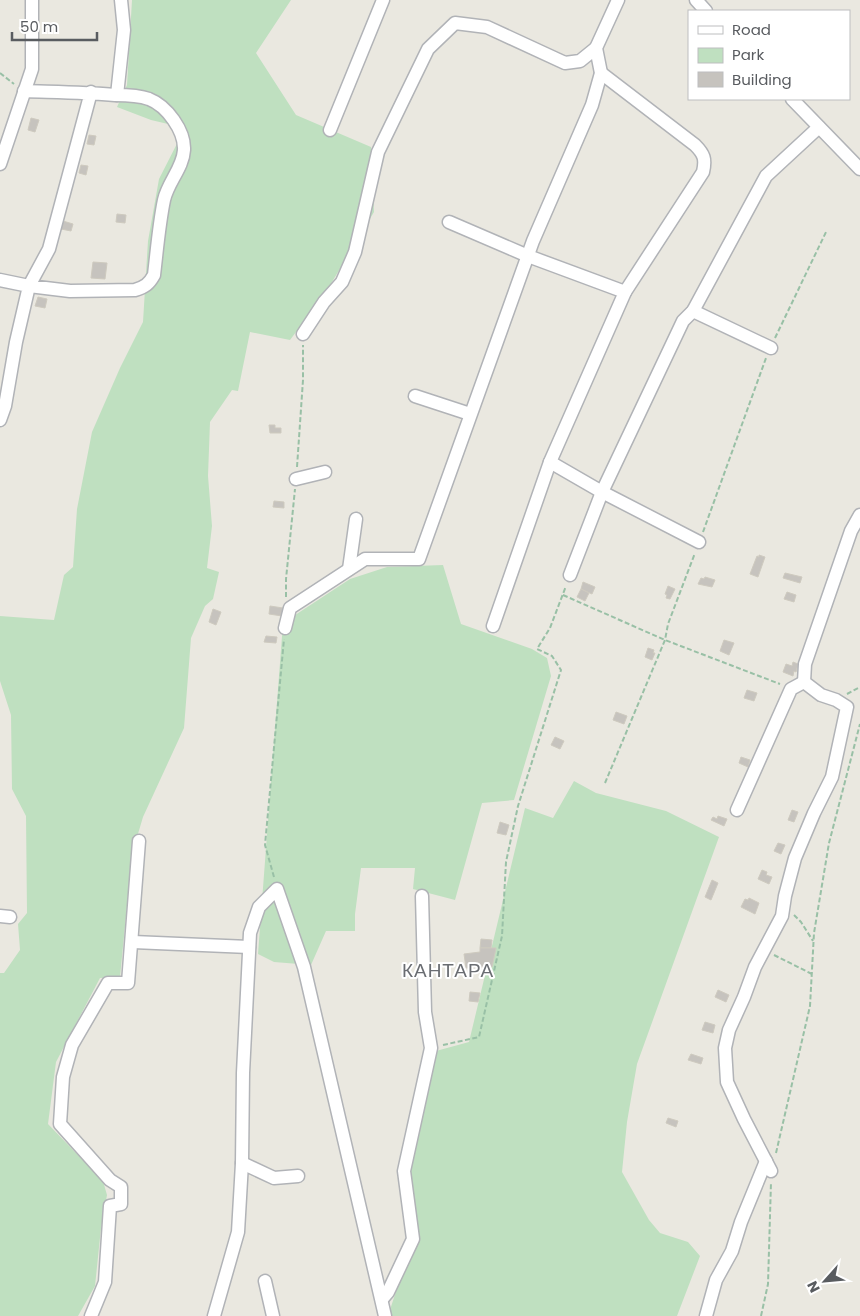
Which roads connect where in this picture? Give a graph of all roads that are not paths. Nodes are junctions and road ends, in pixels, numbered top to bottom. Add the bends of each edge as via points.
1 (32, 0) edge
2 (120, 0) edge
3 (383, 0) edge
4 (618, 0) edge
5 (696, 0) edge
6 (705, 10) edge
7 (596, 48) junction
8 (601, 73) junction
9 (24, 91) junction
10 (92, 92) junction
11 (117, 95) junction
12 (793, 100) edge
13 (819, 127) junction
14 (330, 130) dead end
15 (0, 164) edge
16 (860, 168) edge
17 (449, 222) dead end
18 (528, 256) junction
19 (0, 280) edge
20 (28, 286) junction
21 (625, 292) junction
22 (693, 311) junction
23 (303, 334) dead end
24 (771, 348) road end
25 (415, 396) dead end
26 (470, 414) junction
27 (0, 420) edge
28 (550, 462) junction
29 (325, 472) dead end
30 (296, 479) dead end
31 (602, 492) junction
32 (860, 515) edge
33 (356, 519) dead end
34 (699, 542) road end
35 (349, 569) junction
36 (570, 575) road end
37 (494, 626) dead end
38 (285, 628) dead end
39 (804, 682) junction
40 (736, 810) dead end
41 (139, 841) dead end
42 (422, 896) dead end
43 (133, 942) junction
44 (249, 947) junction
45 (242, 1163) junction
46 (298, 1176) dead end
47 (265, 1281) dead end
48 (382, 1299) junction
49 (91, 1316) edge
50 (214, 1316) edge
51 (273, 1316) edge
52 (385, 1316) edge
53 (706, 1316) edge

1 - 9 street via 32,69
2 - 11 street via 124,30
3 - 14 street
4 - 7 street
5 - 6 street
7 - 8 street
7 - 23 street via 580,61 565,63 487,27 455,23 428,49 378,152 355,252 342,282
8 - 18 street via 592,105
8 - 21 street via 695,145 703,153 705,161 703,172
9 - 10 street
9 - 15 street
10 - 11 street
10 - 20 street via 49,249
11 - 20 street via 137,96 161,107 178,128 183,142 182,157 164,199 154,275 149,284 134,290 70,291
12 - 13 street
13 - 16 street
13 - 22 street via 766,176
17 - 18 street
18 - 21 street
18 - 26 street
19 - 20 street
20 - 27 street
21 - 28 street
22 - 24 street
22 - 31 street via 682,321
25 - 26 street
26 - 35 street via 419,559 365,559
28 - 31 street
28 - 37 street
29 - 30 street
31 - 34 street
31 - 36 street
32 - 39 street via 851,531 808,655
33 - 35 street
35 - 38 street via 290,608
39 - 40 street via 791,689
39 - 53 street via 821,695 847,707 832,777 796,858 782,916 754,967 729,1030 727,1082 768,1166 732,1251 716,1280
41 - 43 street
42 - 48 street via 425,1012 431,1048 404,1171 413,1239
43 - 44 street
43 - 49 street via 128,983 108,983 72,1045 63,1077 60,1124 121,1188 121,1204 110,1206 105,1282
44 - 45 street
44 - 48 street via 259,907 277,889 304,967
45 - 46 street via 274,1178
45 - 50 street via 238,1232
47 - 51 street
48 - 52 street

